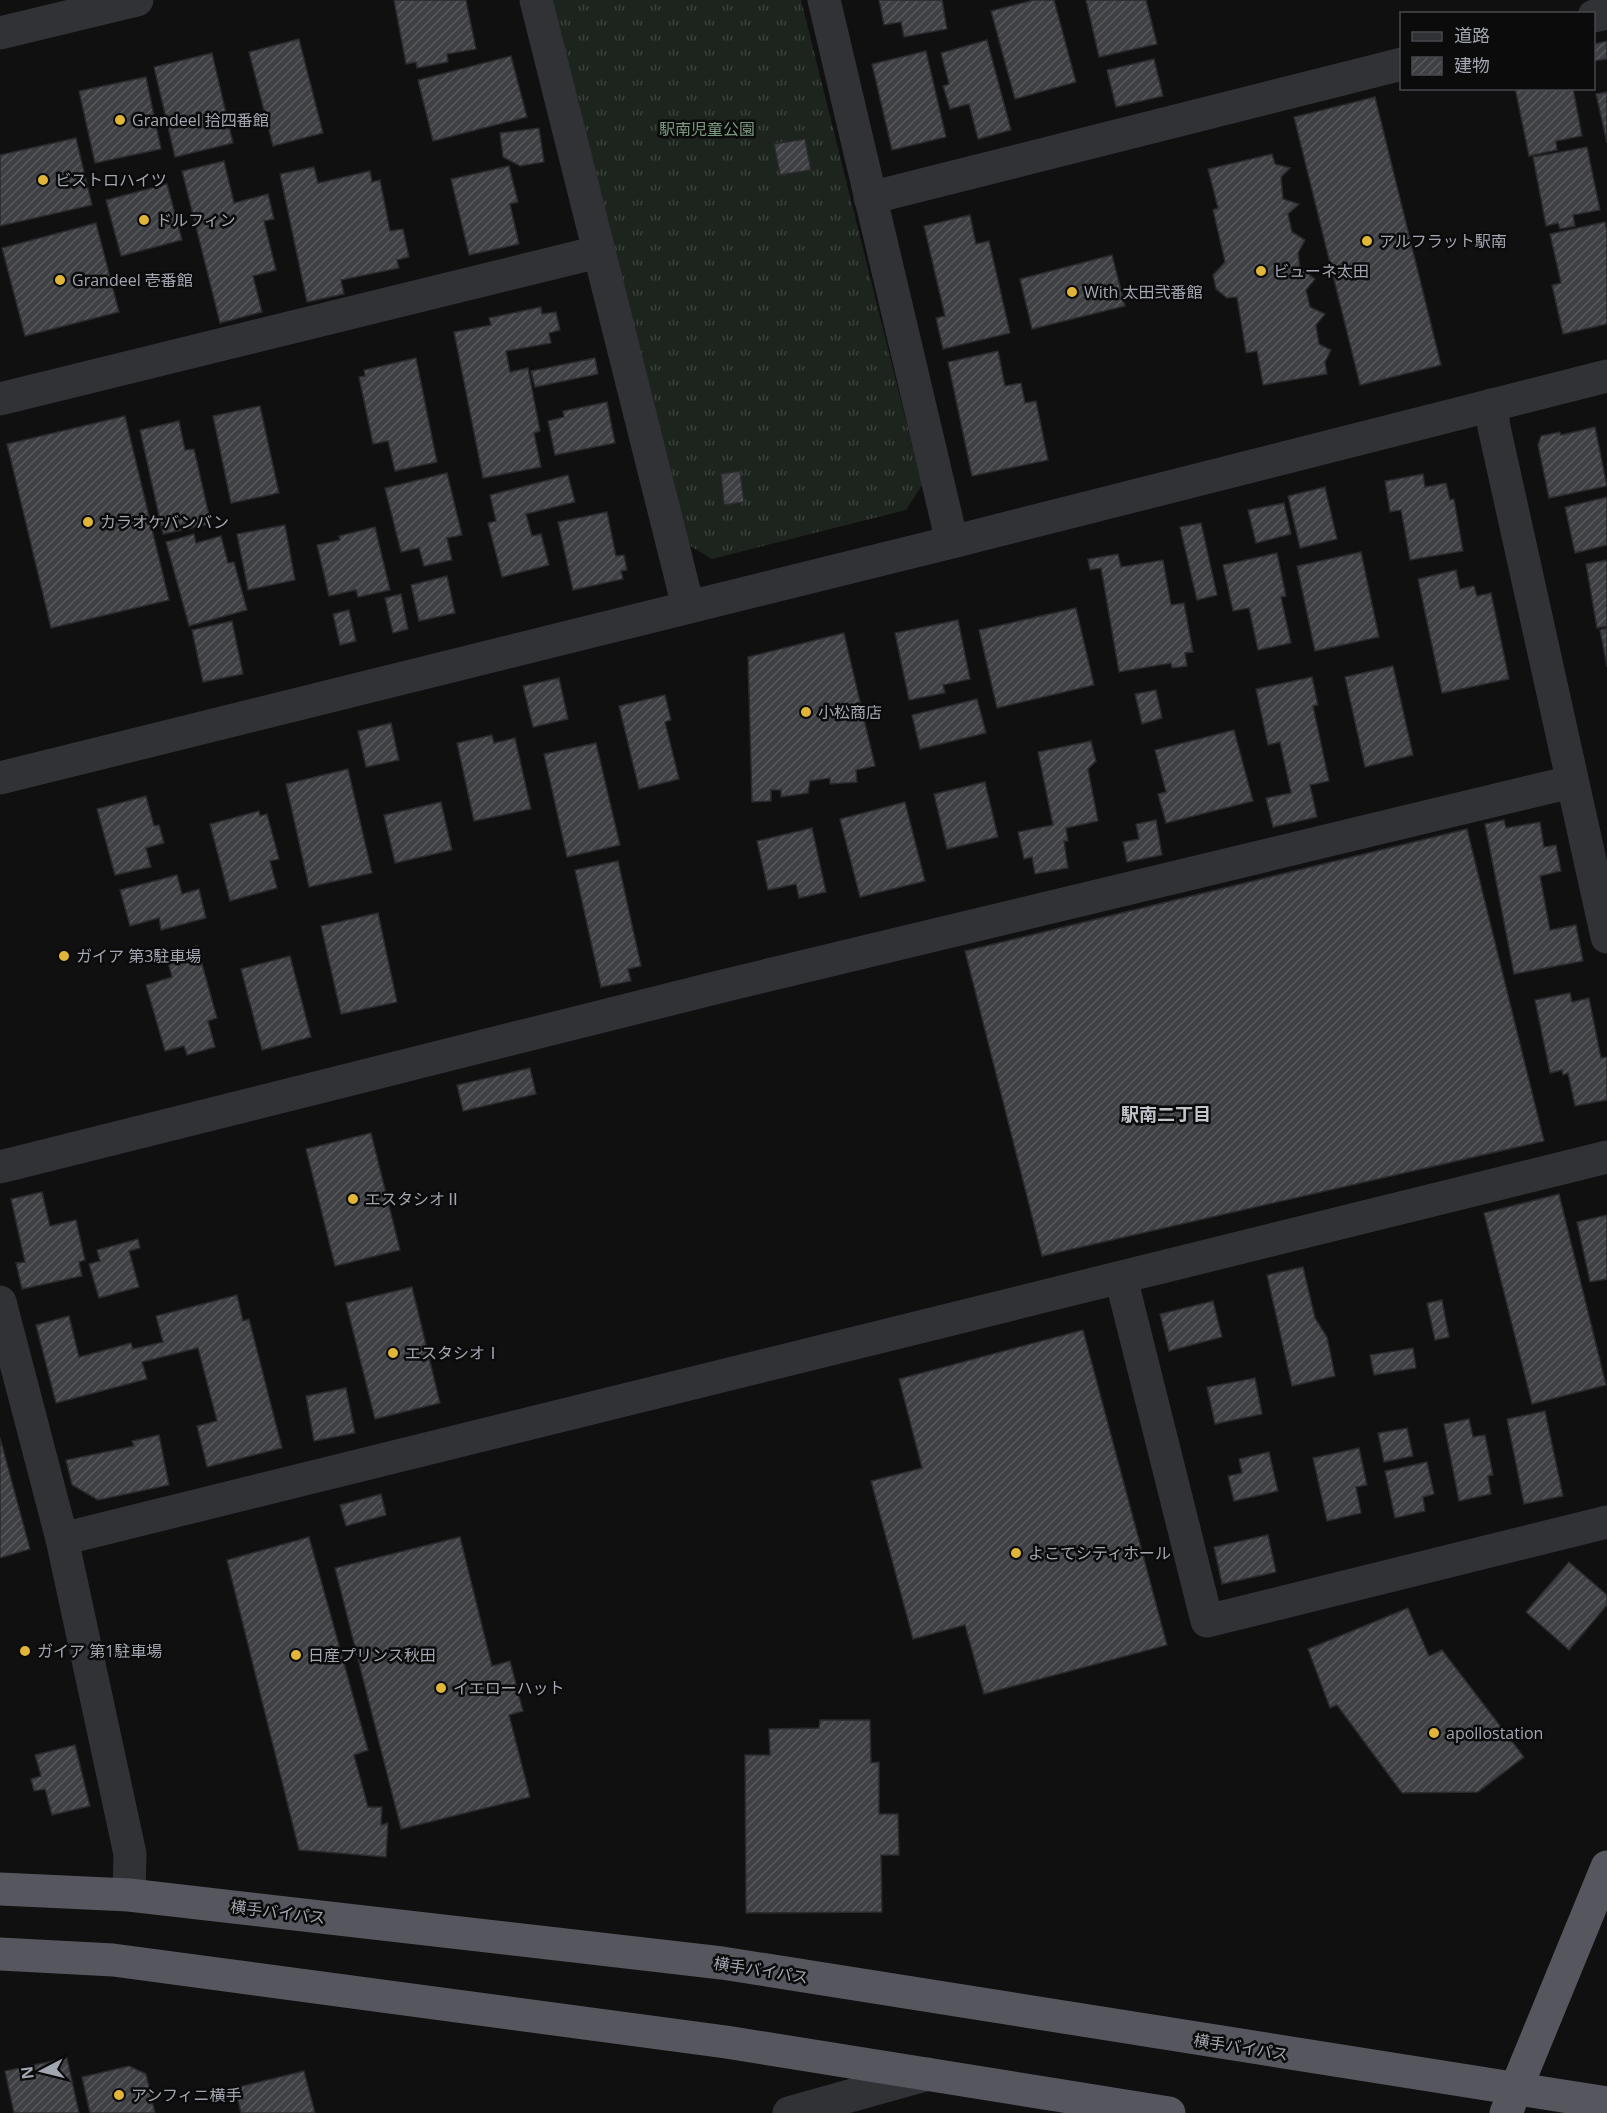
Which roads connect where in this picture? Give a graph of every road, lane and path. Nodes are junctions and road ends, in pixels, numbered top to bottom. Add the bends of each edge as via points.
1 (137, 0) edge
2 (536, 0) edge
3 (824, 0) edge
4 (0, 33) edge
5 (1400, 64) edge
6 (870, 198) junction
7 (598, 252) junction
8 (1607, 376) edge
9 (0, 399) edge
10 (1491, 405) junction
11 (952, 542) junction
12 (688, 606) junction
13 (0, 778) edge
14 (1571, 782) junction
15 (1607, 937) edge
16 (1607, 1157) edge
17 (0, 1167) edge
18 (1121, 1278) junction
19 (0, 1302) edge
20 (1607, 1522) edge
21 (62, 1539) junction
22 (1607, 1867) edge
23 (0, 1889) edge
24 (129, 1895) junction
25 (1597, 1912) edge
26 (0, 1954) edge
27 (928, 2074) junction
28 (1511, 2101) edge
29 (1607, 2103) edge
30 (789, 2113) edge
31 (1169, 2113) edge

1 - 4 street
2 - 7 street
3 - 6 street
5 - 6 street
6 - 11 street
7 - 9 street
7 - 12 street
8 - 10 street
10 - 11 street
10 - 14 street
11 - 12 street
12 - 13 street
14 - 15 street
14 - 17 street via 750,979
16 - 18 street
18 - 20 street via 1207,1621
18 - 21 street
19 - 21 street
21 - 24 street via 130,1854
22 - 25 highway
23 - 24 highway, 横手バイパス
24 - 28 highway, 横手バイパス via 722,1963 1339,2062
25 - 28 highway
26 - 27 highway via 113,1960 726,2042
27 - 30 street
27 - 31 highway
28 - 29 highway, 横手バイパス

